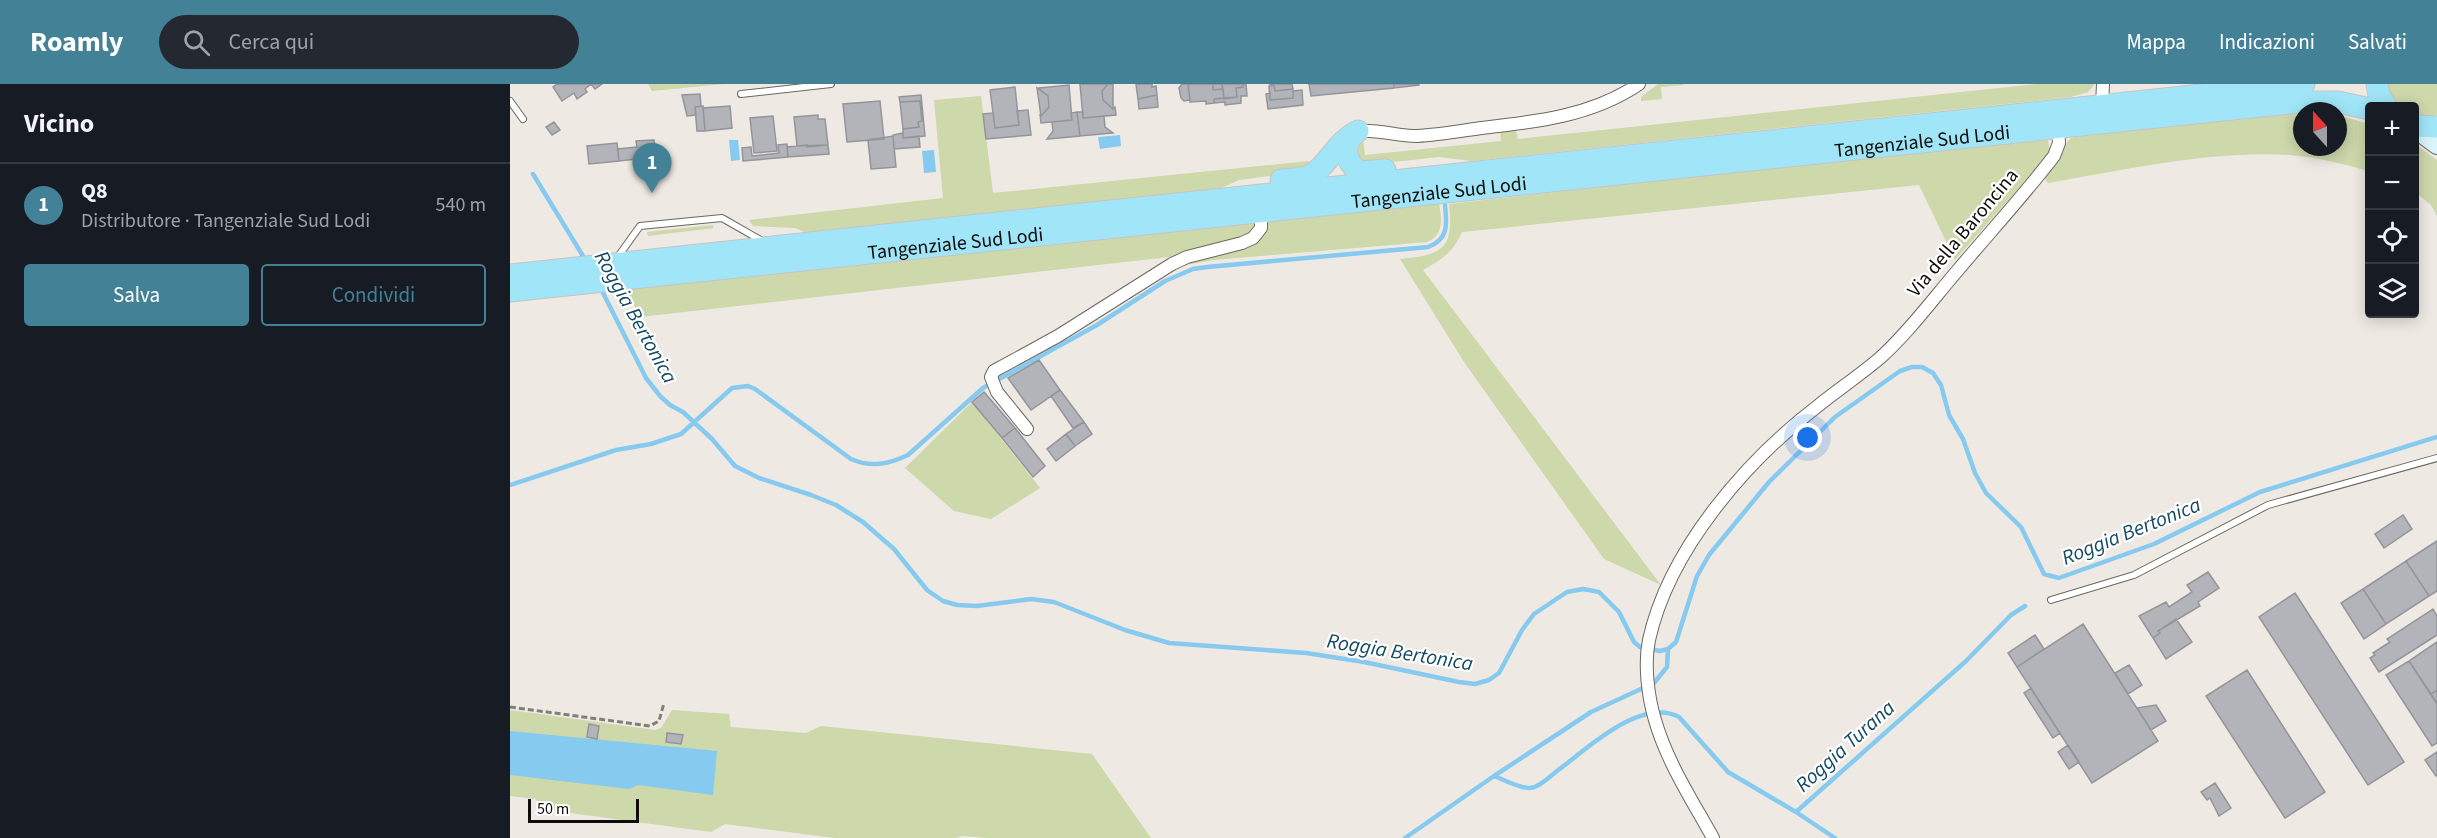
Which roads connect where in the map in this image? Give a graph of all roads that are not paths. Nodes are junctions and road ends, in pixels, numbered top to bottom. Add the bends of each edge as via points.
1 (831, 84) edge
2 (1639, 84) edge
3 (2103, 84) edge
4 (2304, 84) edge
5 (2377, 84) edge
6 (741, 94) dead end
7 (510, 100) edge
8 (2383, 102) edge
9 (2102, 106) junction
10 (2365, 108) edge
11 (523, 119) dead end
12 (2058, 127) junction
13 (2419, 127) edge
14 (2437, 127) edge
15 (2419, 130) edge
16 (1358, 131) junction
17 (2437, 145) edge
18 (1462, 174) junction
19 (1223, 199) junction
20 (1261, 213) junction
21 (772, 247) junction
22 (613, 269) junction
23 (510, 274) edge
24 (572, 276) junction
25 (510, 291) edge
26 (1027, 429) dead end
27 (2437, 458) edge
28 (2051, 600) dead end
29 (1713, 838) edge

1 - 6 lane
2 - 16 street via 1587,110 1550,120 1418,135
3 - 9 street
4 - 9 highway, Tangenziale Sud Lodi
5 - 8 highway
7 - 11 lane
9 - 18 highway, Tangenziale Sud Lodi
10 - 12 highway, Tangenziale Sud Lodi via 2338,102 2300,102
12 - 20 highway, Tangenziale Sud Lodi
12 - 29 street, Via della Baroncina via 2059,143 2050,161 1907,329 1881,357 1792,427 1744,475 1678,563 1649,640 1651,699 1673,766
13 - 14 highway
15 - 17 main road
16 - 18 highway via 1351,136 1347,150 1352,165 1361,172 1430,165
16 - 19 highway via 1343,139 1311,175 1249,185
18 - 19 highway, Tangenziale Sud Lodi
19 - 21 highway, Tangenziale Sud Lodi
20 - 22 highway, Tangenziale Sud Lodi
20 - 26 street via 1261,228 1253,238 1172,264 994,371 992,382
21 - 22 highway, Tangenziale Sud Lodi
21 - 22 lane via 722,218 640,226
22 - 24 highway, Tangenziale Sud Lodi
23 - 24 highway, Tangenziale Sud Lodi
24 - 25 highway, Tangenziale Sud Lodi
27 - 28 lane via 2268,505 2134,575

